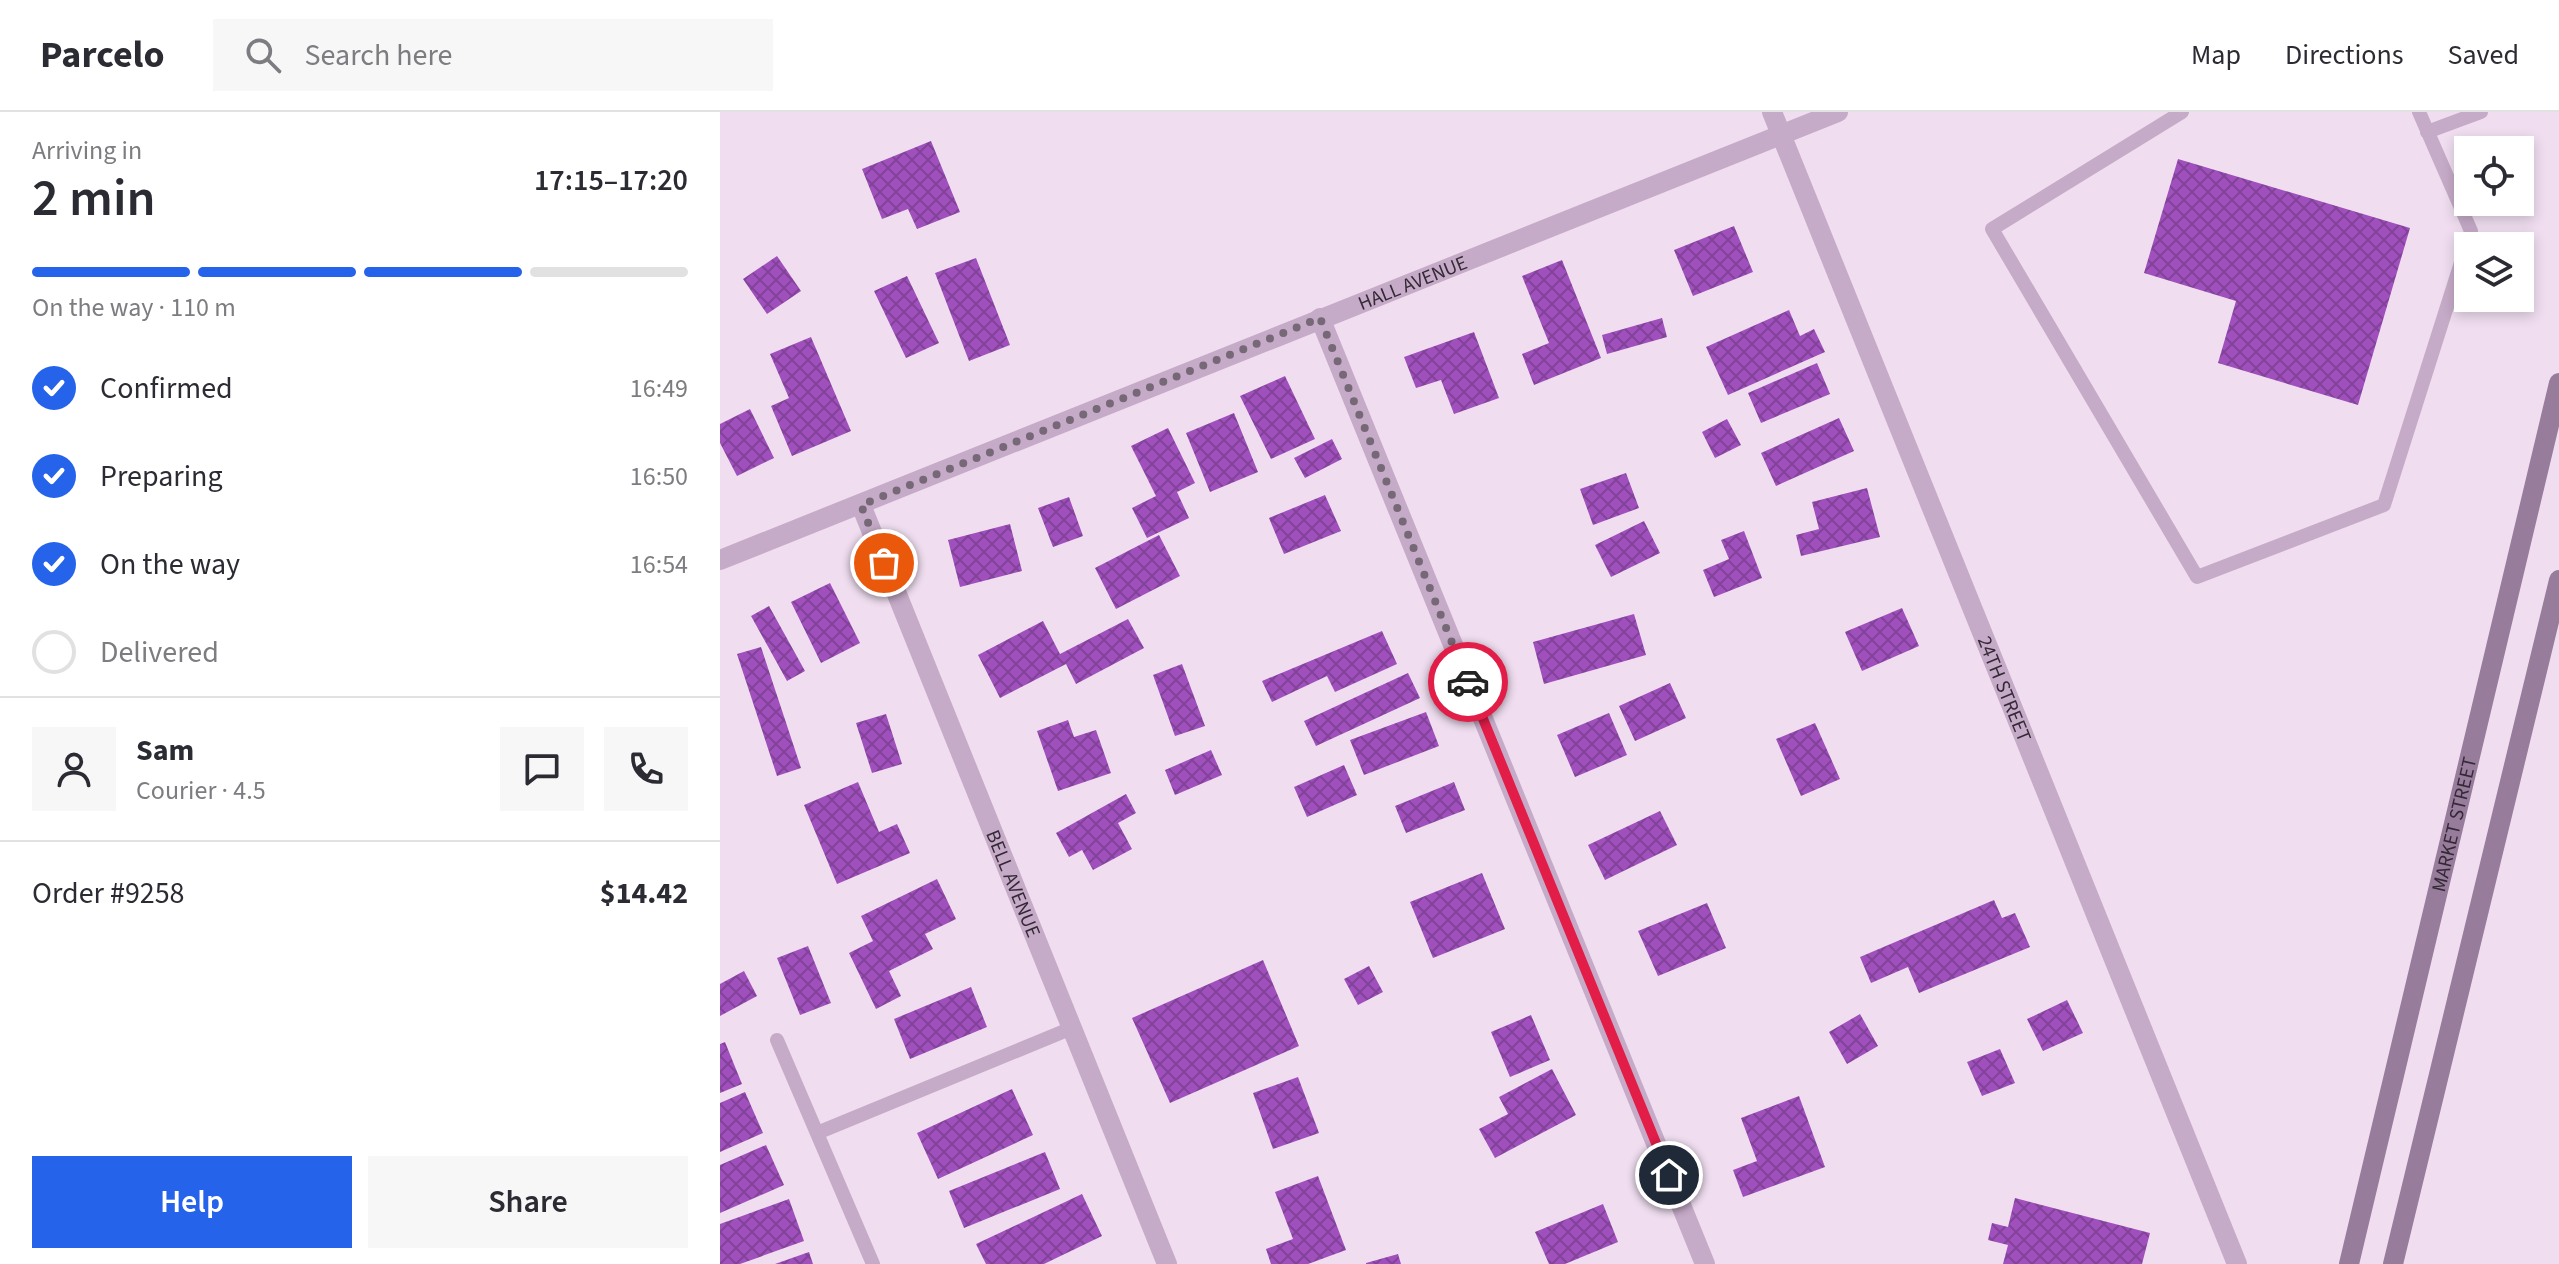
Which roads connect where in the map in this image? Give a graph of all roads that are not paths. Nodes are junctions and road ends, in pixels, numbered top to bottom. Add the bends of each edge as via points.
1 (1772, 112) edge
2 (1838, 112) edge
3 (2182, 112) edge
4 (2419, 112) edge
5 (2481, 112) edge
6 (2427, 132) junction
7 (1781, 135) junction
8 (1320, 318) junction
9 (2559, 383) edge
10 (861, 505) junction
11 (720, 560) edge
12 (2559, 580) edge
13 (1072, 1028) junction
14 (777, 1040) dead end
15 (817, 1133) junction
16 (1164, 1263) edge
17 (873, 1264) edge
18 (1705, 1264) edge
19 (2237, 1264) edge
20 (2349, 1264) edge
21 (2393, 1264) edge

1 - 7 street, 24TH STREET
2 - 7 street, HALL AVENUE
3 - 6 lane via 1992,229 2197,577 2384,505 2471,231
4 - 6 lane
5 - 6 lane
7 - 8 street, HALL AVENUE
7 - 19 street, 24TH STREET
8 - 10 street, HALL AVENUE
8 - 18 street
9 - 20 main road, MARKET STREET
10 - 11 street, HALL AVENUE
10 - 13 street, BELL AVENUE
12 - 21 main road
13 - 15 lane
13 - 16 street, BELL AVENUE
14 - 15 lane
15 - 17 lane

